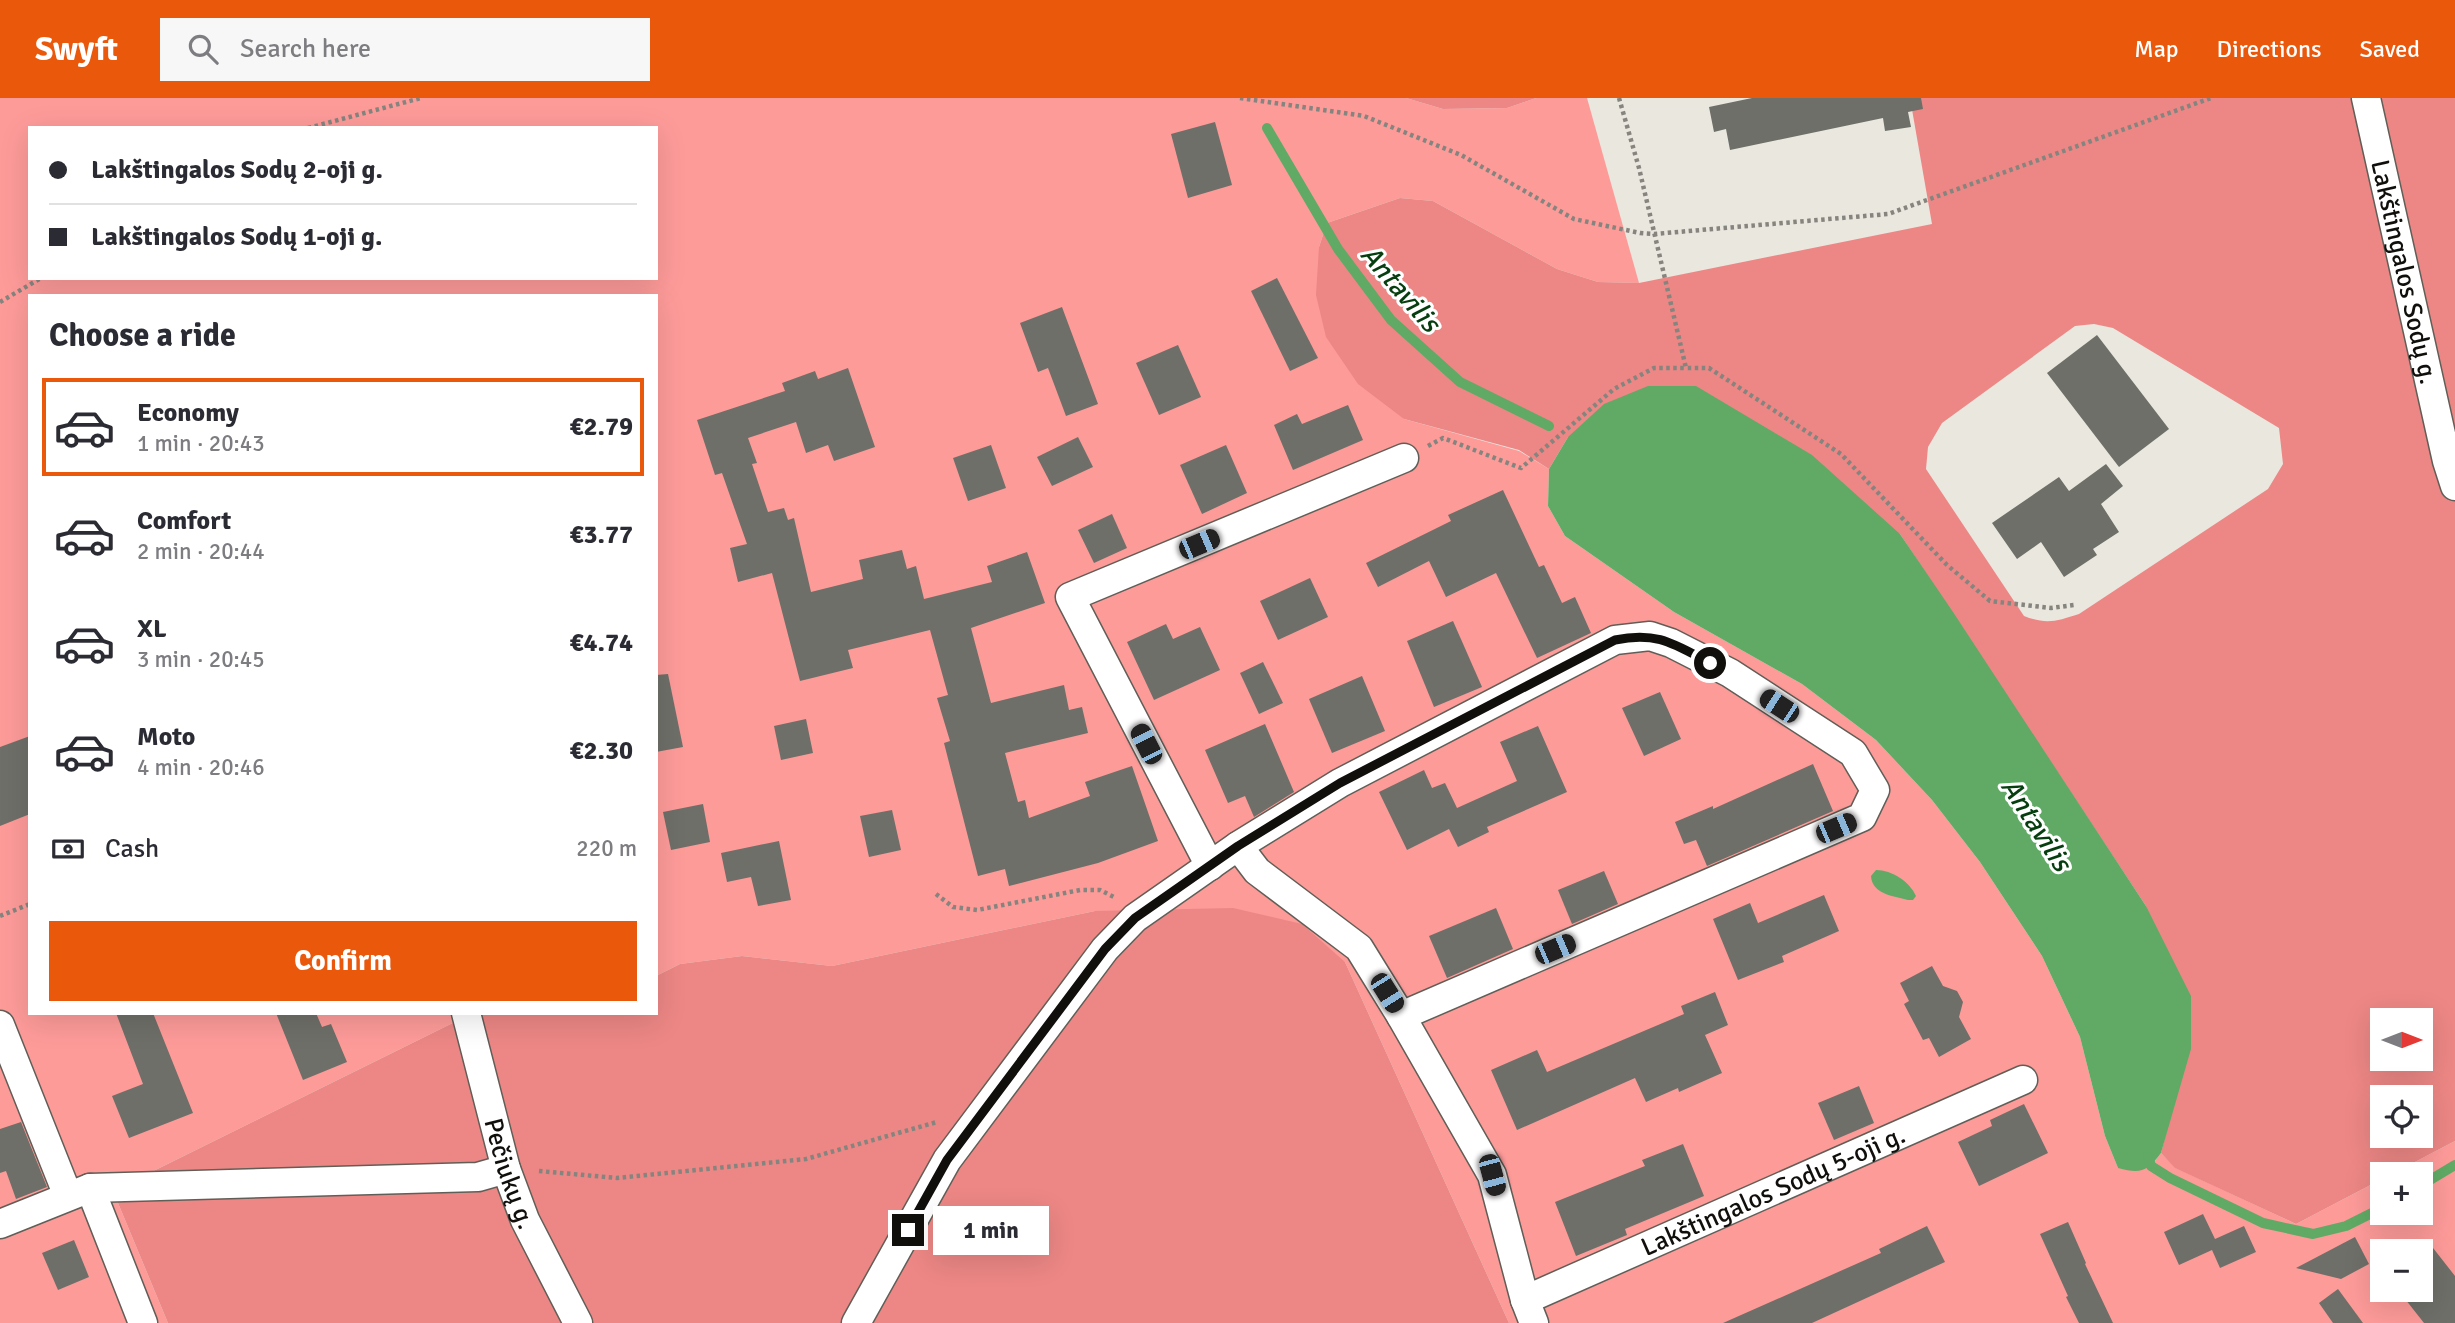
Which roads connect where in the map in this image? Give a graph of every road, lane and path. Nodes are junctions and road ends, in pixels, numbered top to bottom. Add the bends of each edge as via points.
1 (421, 98) edge
2 (1240, 98) edge
3 (1619, 98) edge
4 (2211, 98) edge
5 (2367, 98) edge
6 (316, 126) edge
7 (1654, 234) junction
8 (38, 280) edge
9 (0, 302) edge
10 (1686, 368) junction
11 (1404, 458) joint
12 (2455, 486) edge
13 (2074, 604) dead end
14 (1238, 846) junction
15 (1210, 866) junction
16 (936, 894) dead end
17 (28, 905) edge
18 (0, 916) edge
19 (1135, 918) junction
20 (467, 1015) edge
21 (1401, 1016) junction
22 (0, 1025) edge
23 (2023, 1080) dead end
24 (985, 1109) junction
25 (506, 1169) junction
26 (79, 1192) junction
27 (0, 1224) edge
28 (1529, 1312) edge
29 (143, 1323) edge
30 (578, 1323) edge
31 (856, 1323) edge

1 - 6 path
2 - 7 path via 1364,116 1461,155 1574,219
3 - 7 path
4 - 7 path via 1888,214
5 - 12 street, Lakštingalos Sodų g.
7 - 10 path
8 - 9 path
10 - 11 path via 1654,368 1614,389 1521,468 1443,438
10 - 13 path via 1709,368 1841,454 1947,565 1990,601 2051,608
11 - 15 street via 1070,597
14 - 15 street
14 - 21 street via 1257,872 1359,948
14 - 21 street via 1340,783 1630,636 1671,643 1730,673 1853,753 1875,790 1862,817
15 - 19 street
16 - 19 path via 953,907 977,910 1100,890 1119,899
17 - 18 path
19 - 24 street via 1105,949
20 - 25 street, Pečiukų g.
21 - 28 street via 1492,1175
22 - 26 street
23 - 28 street, Lakštingalos Sodų 5-oji g.
24 - 25 path via 806,1158 617,1178
24 - 31 street via 947,1160
25 - 26 street via 478,1177
25 - 30 street, Pečiukų g. via 525,1220
26 - 27 street
26 - 29 street

